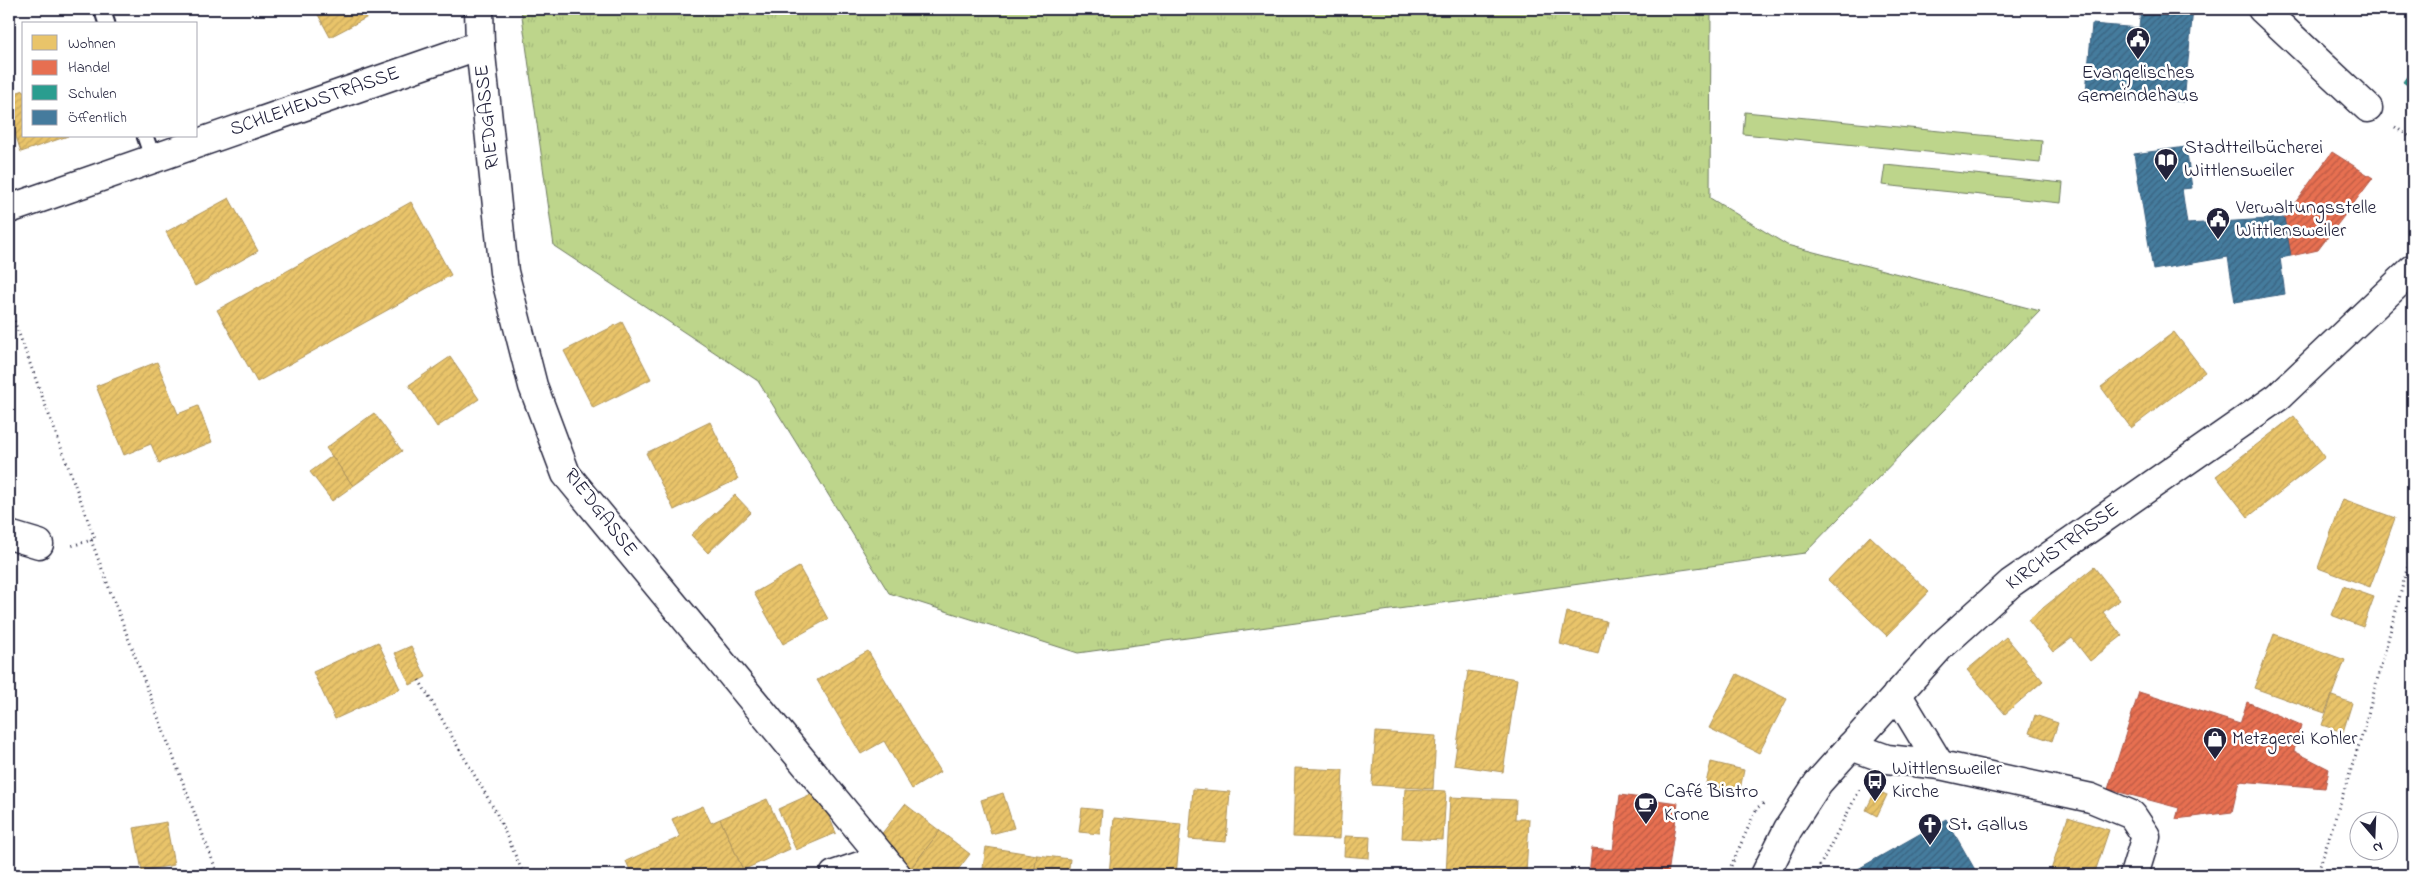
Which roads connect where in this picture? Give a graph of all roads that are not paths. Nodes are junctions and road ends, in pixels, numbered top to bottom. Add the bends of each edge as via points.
1 (102, 9) edge
2 (479, 9) edge
3 (2262, 9) edge
4 (106, 22) edge
5 (480, 45) junction
6 (2368, 108) dead end
7 (198, 133) edge
8 (181, 138) edge
9 (149, 148) edge
10 (9, 209) edge
11 (2413, 269) edge
12 (9, 535) edge
13 (39, 544) road end
14 (1897, 694) junction
15 (1852, 746) junction
16 (1940, 765) junction
17 (890, 867) edge
18 (834, 875) edge
19 (1765, 875) edge
20 (2134, 875) edge

1 - 4 lane
2 - 5 street, RIEDGASSE
3 - 6 street
5 - 7 street, SCHLEHENSTRASSE
5 - 17 street, RIEDGASSE via 504,272 533,386 566,474
8 - 9 street, SCHLEHENSTRASSE
9 - 10 street, SCHLEHENSTRASSE
11 - 14 street, KIRCHSTRASSE via 2278,396 2011,583 1940,647
12 - 13 street
14 - 15 street, KIRCHSTRASSE
14 - 16 street
15 - 16 street via 1887,759
15 - 19 street, KIRCHSTRASSE via 1818,783 1788,829
16 - 20 street via 2077,794 2132,815 2146,836
17 - 18 street

